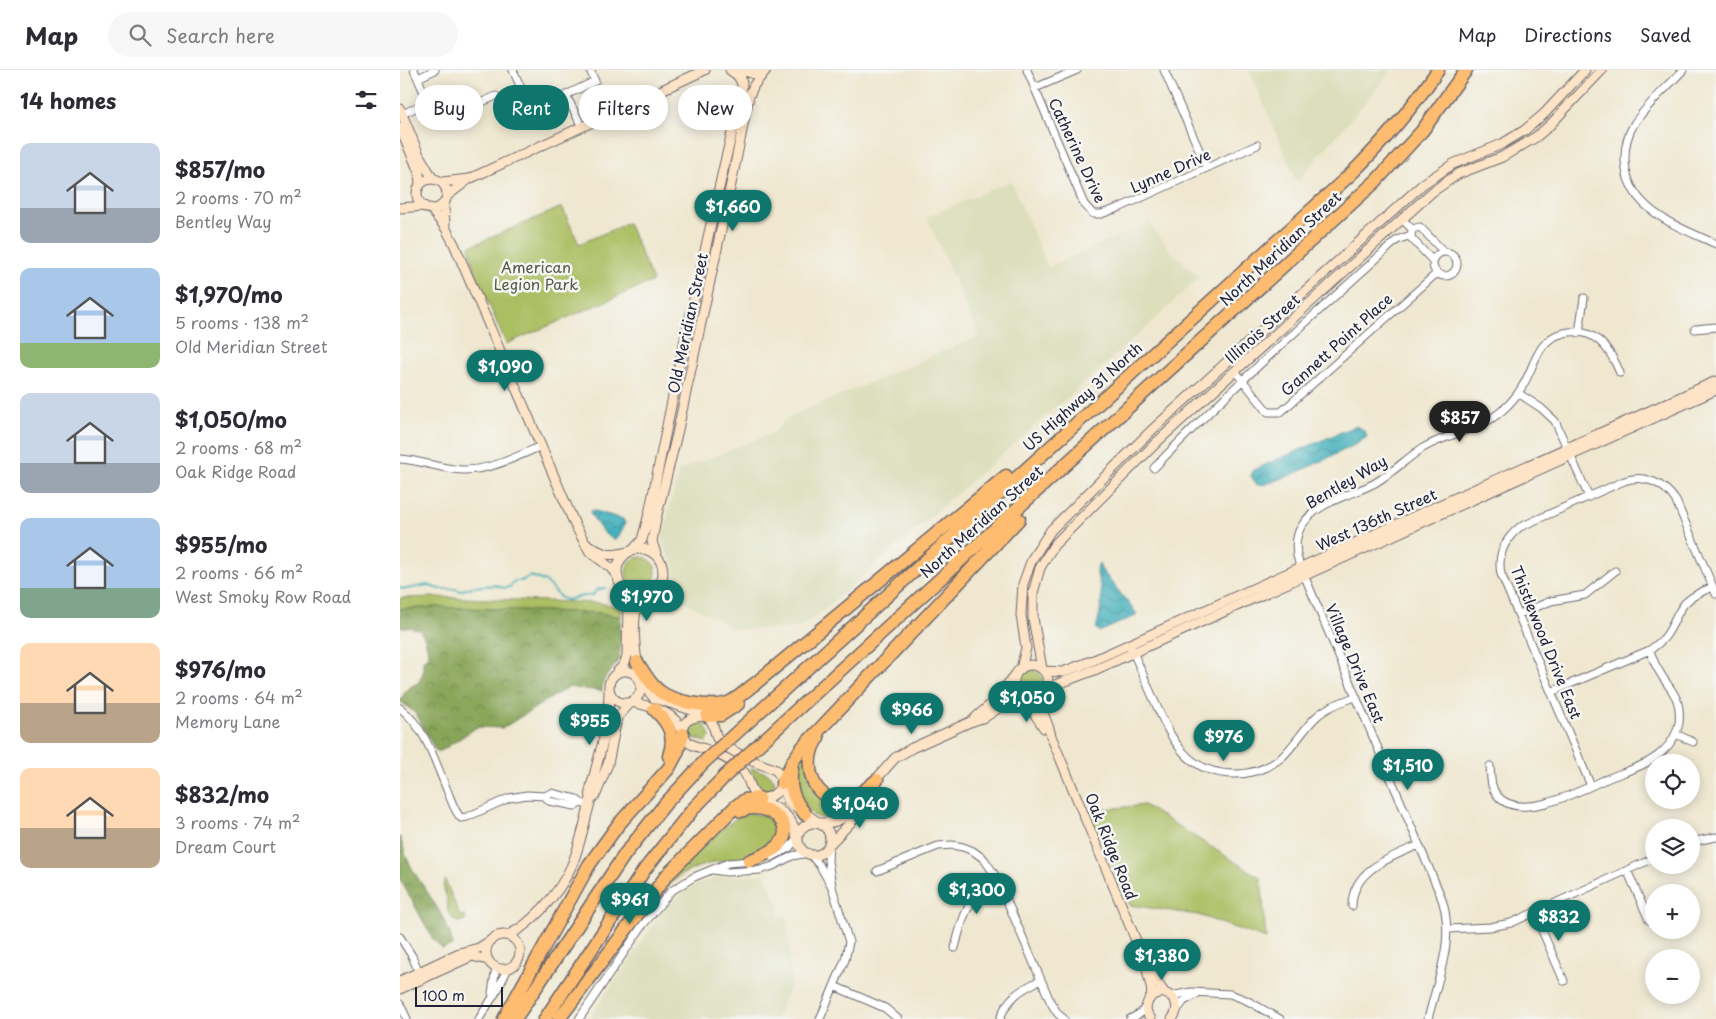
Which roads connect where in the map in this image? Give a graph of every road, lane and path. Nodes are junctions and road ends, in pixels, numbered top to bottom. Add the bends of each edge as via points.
1 (414, 70) edge
2 (435, 70) edge
3 (512, 70) edge
4 (590, 70) edge
5 (704, 70) edge
6 (730, 70) edge
7 (741, 70) edge
8 (766, 70) edge
9 (1027, 70) edge
10 (1077, 70) edge
11 (1164, 70) edge
12 (1438, 70) edge
13 (1586, 70) edge
14 (1602, 70) edge
15 (1683, 70) edge
16 (1464, 74) edge
17 (418, 78) junction
18 (742, 83) junction
19 (421, 85) edge
20 (519, 85) edge
21 (668, 87) edge
22 (1035, 88) junction
23 (569, 94) edge
24 (569, 101) edge
25 (415, 107) edge
26 (401, 112) edge
27 (579, 121) edge
28 (400, 127) edge
29 (579, 128) edge
30 (403, 142) edge
31 (1257, 145) dead end
32 (1207, 168) junction
33 (469, 179) junction
34 (437, 180) junction
35 (419, 188) junction
36 (446, 200) junction
37 (400, 207) edge
38 (427, 207) junction
39 (1093, 214) joint
40 (1402, 219) junction
41 (445, 227) junction
42 (1412, 232) junction
43 (1716, 244) edge
44 (1443, 251) junction
45 (1433, 261) junction
46 (1437, 273) junction
47 (1584, 298) dead end
48 (1716, 327) edge
49 (1695, 329) dead end
50 (1579, 333) junction
51 (680, 362) junction
52 (692, 363) junction
53 (1235, 371) junction
54 (1620, 373) dead end
55 (1243, 380) junction
56 (1716, 381) edge
57 (1716, 390) edge
58 (1518, 393) junction
59 (1057, 440) junction
60 (541, 446) junction
61 (1569, 452) junction
62 (660, 456) junction
63 (1074, 458) junction
64 (400, 459) edge
65 (1154, 468) dead end
66 (664, 486) junction
67 (1589, 497) junction
68 (586, 544) junction
69 (631, 551) junction
70 (657, 556) junction
71 (1302, 572) junction
72 (1615, 572) dead end
73 (618, 577) junction
74 (625, 589) junction
75 (1715, 591) edge
76 (650, 592) junction
77 (1518, 614) junction
78 (1131, 649) junction
79 (1650, 650) junction
80 (637, 662) junction
81 (1019, 670) junction
82 (1043, 670) junction
83 (617, 673) junction
84 (641, 681) junction
85 (756, 683) junction
86 (1045, 690) junction
87 (609, 691) junction
88 (1551, 692) junction
89 (1355, 696) junction
90 (1025, 697) junction
91 (630, 702) junction
92 (400, 708) edge
93 (654, 709) junction
94 (836, 713) junction
95 (707, 716) junction
96 (972, 721) junction
97 (683, 734) junction
98 (1676, 734) junction
99 (1051, 736) junction
100 (1693, 742) dead end
101 (793, 761) junction
102 (1490, 766) dead end
103 (877, 780) junction
104 (782, 783) junction
105 (1591, 786) junction
106 (646, 792) junction
107 (760, 798) junction
108 (866, 798) junction
109 (587, 802) junction
110 (805, 814) junction
111 (819, 823) junction
112 (716, 826) junction
113 (1716, 837) edge
114 (797, 838) junction
115 (1700, 839) edge
116 (829, 845) junction
117 (1419, 845) junction
118 (809, 853) junction
119 (748, 861) junction
120 (1645, 862) edge
121 (713, 870) junction
122 (1628, 870) junction
123 (877, 871) dead end
124 (997, 878) junction
125 (832, 886) junction
126 (1352, 906) dead end
127 (1645, 910) edge
128 (1534, 912) junction
129 (536, 916) junction
130 (1448, 929) junction
131 (508, 935) junction
132 (400, 937) edge
133 (490, 941) junction
134 (520, 946) junction
135 (954, 948) dead end
136 (488, 960) junction
137 (496, 967) junction
138 (1147, 967) junction
139 (508, 968) junction
140 (421, 976) junction
141 (1041, 980) junction
142 (400, 981) edge
143 (1564, 981) dead end
144 (834, 986) junction
145 (400, 990) edge
146 (1168, 994) junction
147 (1197, 994) junction
148 (1151, 997) junction
149 (491, 999) junction
150 (400, 1004) edge
151 (1146, 1006) junction
152 (1174, 1017) edge
153 (404, 1018) edge
154 (479, 1019) edge
155 (504, 1019) edge
156 (515, 1019) edge
157 (545, 1019) edge
158 (559, 1019) edge
159 (579, 1019) edge
160 (820, 1019) edge
161 (898, 1019) edge
162 (1000, 1019) edge
163 (1064, 1019) edge
164 (1130, 1019) edge
165 (1151, 1019) edge
166 (1280, 1019) edge
167 (1428, 1019) edge

1 - 17 street
2 - 17 street
3 - 20 street
4 - 23 street via 595,81
5 - 21 street
6 - 18 street
7 - 8 street via 754,74
7 - 18 street, Old Meridian Street
8 - 52 street, Old Meridian Street via 749,96
9 - 22 street, Catherine Drive
10 - 22 street
11 - 32 street
12 - 59 highway, US Highway 31 North via 1389,134 1352,173
13 - 81 street, Illinois Street via 1525,130 1502,144 1453,164 1423,184 1163,420 1057,524 1036,551 1026,575 1021,605 1026,648
14 - 40 street, Illinois Street via 1536,137 1510,153 1452,178
15 - 43 street via 1633,126 1625,151 1627,176 1646,208
16 - 63 highway, North Meridian Street via 1422,131 1376,181
17 - 19 street
18 - 51 street, Old Meridian Street
22 - 39 street, Catherine Drive via 1084,204
24 - 27 street
25 - 26 street
26 - 34 street via 417,151
28 - 30 street
29 - 33 street
30 - 35 street via 419,172
31 - 32 street, Lynne Drive
32 - 39 street, Lynne Drive via 1114,209
33 - 34 street
33 - 36 street
34 - 35 street via 424,181
34 - 36 street via 446,188
35 - 37 street
35 - 38 street via 418,200
36 - 38 street via 438,208
36 - 41 street
37 - 38 street
38 - 41 street
40 - 42 street
40 - 53 street, Illinois Street
41 - 60 street
42 - 44 street via 1420,227
42 - 45 street via 1411,238
42 - 55 street via 1397,240
44 - 45 street
44 - 46 street via 1455,256 1456,269 1448,276
45 - 46 street
46 - 55 street, Gannett Point Place via 1281,412 1268,412
47 - 50 street
48 - 49 street
50 - 54 street via 1603,344
50 - 58 street, Bentley Way via 1556,335 1545,343
51 - 52 street
51 - 62 street, Old Meridian Street
52 - 66 street, Old Meridian Street
53 - 55 street, Gannett Point Place
53 - 82 street, Illinois Street via 1142,456 1050,550 1037,577 1033,602
55 - 65 street
56 - 61 street, West 136th Street
57 - 61 street, West 136th Street
58 - 61 street via 1549,415
58 - 71 street, Bentley Way via 1489,420 1434,442 1382,479 1316,511 1299,532 1296,556
59 - 85 highway via 1036,450
59 - 156 highway, US Highway 31 North, bridge via 704,762 625,854
60 - 64 street via 475,470 453,470
60 - 68 street
61 - 67 street
61 - 71 street, West 136th Street
62 - 66 street
62 - 69 street, Old Meridian Street via 644,535
63 - 94 highway via 1052,487 991,547
63 - 157 highway, North Meridian Street, bridge via 725,776 693,809 645,869
66 - 70 street, Old Meridian Street via 653,536
67 - 75 street, Thistlewood Drive East via 1631,479 1651,480 1666,488 1676,501
67 - 77 street, Thistlewood Drive East via 1520,527 1505,543 1501,574
68 - 69 street via 605,555
68 - 73 street via 590,552
69 - 70 street via 647,550
69 - 73 street via 620,561
70 - 76 street via 663,566 662,577 658,587
71 - 78 street, West 136th Street
71 - 89 street, Village Drive East
72 - 77 street via 1585,595 1551,600
73 - 74 street
74 - 76 street via 637,594
74 - 83 street via 627,656
75 - 79 street via 1696,595 1687,601 1668,634
76 - 80 street via 636,611
77 - 88 street, Thistlewood Drive East
78 - 82 street, West 136th Street via 1066,671
78 - 86 street, West 136th Street via 1097,669
78 - 89 street via 1175,743 1194,762 1220,772 1249,772 1270,765 1287,752 1321,713
79 - 88 street
79 - 98 street via 1659,672 1678,702 1680,714
80 - 84 street
80 - 85 highway via 660,692 700,705 730,702
81 - 82 street via 1034,665
81 - 90 street via 1015,686
81 - 96 street via 992,703
82 - 86 street via 1048,679
83 - 84 street via 630,671
83 - 87 street via 610,682
84 - 91 street via 641,692
84 - 95 street via 654,698
85 - 95 highway via 732,709
86 - 90 street via 1034,698
86 - 99 street, Oak Ridge Road via 1042,710
87 - 91 street via 618,702
87 - 109 street via 608,722
88 - 105 street, Thistlewood Drive East
89 - 117 street, Village Drive East
90 - 96 street
90 - 99 street, Oak Ridge Road
91 - 93 street
91 - 109 street via 617,718 608,764 596,794
92 - 109 street via 417,725 461,818 513,797 527,795 551,793
93 - 97 street via 674,719
93 - 106 highway via 669,726 672,744 666,763
94 - 101 highway
94 - 103 highway via 810,754 810,771 816,786 829,797 844,800 857,796
95 - 97 street via 688,719
95 - 104 street via 723,744 750,760 774,768
96 - 103 street via 902,753 891,761
97 - 106 highway via 669,768
97 - 107 street via 691,744 742,769 753,792
98 - 100 street
98 - 105 street via 1653,759
99 - 138 street, Oak Ridge Road
101 - 104 highway
101 - 110 highway via 791,789
102 - 105 street via 1497,796 1516,805 1546,804
103 - 108 street
104 - 107 street via 774,794
104 - 110 street via 788,801
106 - 155 highway via 589,865
107 - 112 highway via 740,804
107 - 114 street via 790,818
108 - 111 street via 841,820
108 - 116 street via 856,817
109 - 129 street via 580,844 570,871
110 - 111 street
111 - 114 street via 805,825
111 - 116 street via 829,834
112 - 119 highway via 750,808 762,808 778,818 784,827 782,841 772,851
112 - 158 highway via 660,884
113 - 115 street
114 - 118 street via 801,848
114 - 119 street via 789,848 774,856
116 - 118 street via 821,854
116 - 125 street
117 - 126 street via 1370,870 1354,891
117 - 130 street, Village Drive East via 1443,900
118 - 121 street via 792,856 760,870
118 - 125 street
119 - 121 street via 728,863
120 - 122 street
121 - 159 street via 684,882 666,896
122 - 127 street
122 - 128 street
123 - 124 street via 931,848 952,845 973,851 984,859
124 - 135 street via 971,900
124 - 141 street
125 - 144 street via 849,942 848,953
128 - 130 street via 1500,926
128 - 143 street
129 - 131 street
129 - 134 street
130 - 167 street, Village Drive East
131 - 133 street via 498,935
131 - 134 street
132 - 140 street
133 - 136 street via 486,950
133 - 140 street via 479,948 459,953
134 - 139 street via 517,962
136 - 137 street
136 - 140 street via 472,956
137 - 139 street
137 - 149 street
138 - 146 street, Oak Ridge Road via 1160,988
138 - 148 street, Oak Ridge Road
139 - 149 street
140 - 142 street
140 - 145 street
141 - 162 street via 1023,988 1012,998
141 - 163 street via 1054,1009
144 - 160 street
144 - 161 street via 885,1008
146 - 147 street
146 - 148 street via 1158,993
146 - 152 street, Oak Ridge Road via 1175,1001
147 - 152 street via 1184,1001
147 - 166 street via 1219,992 1239,997
148 - 151 street
149 - 154 street
150 - 153 street
151 - 164 street
151 - 165 street

